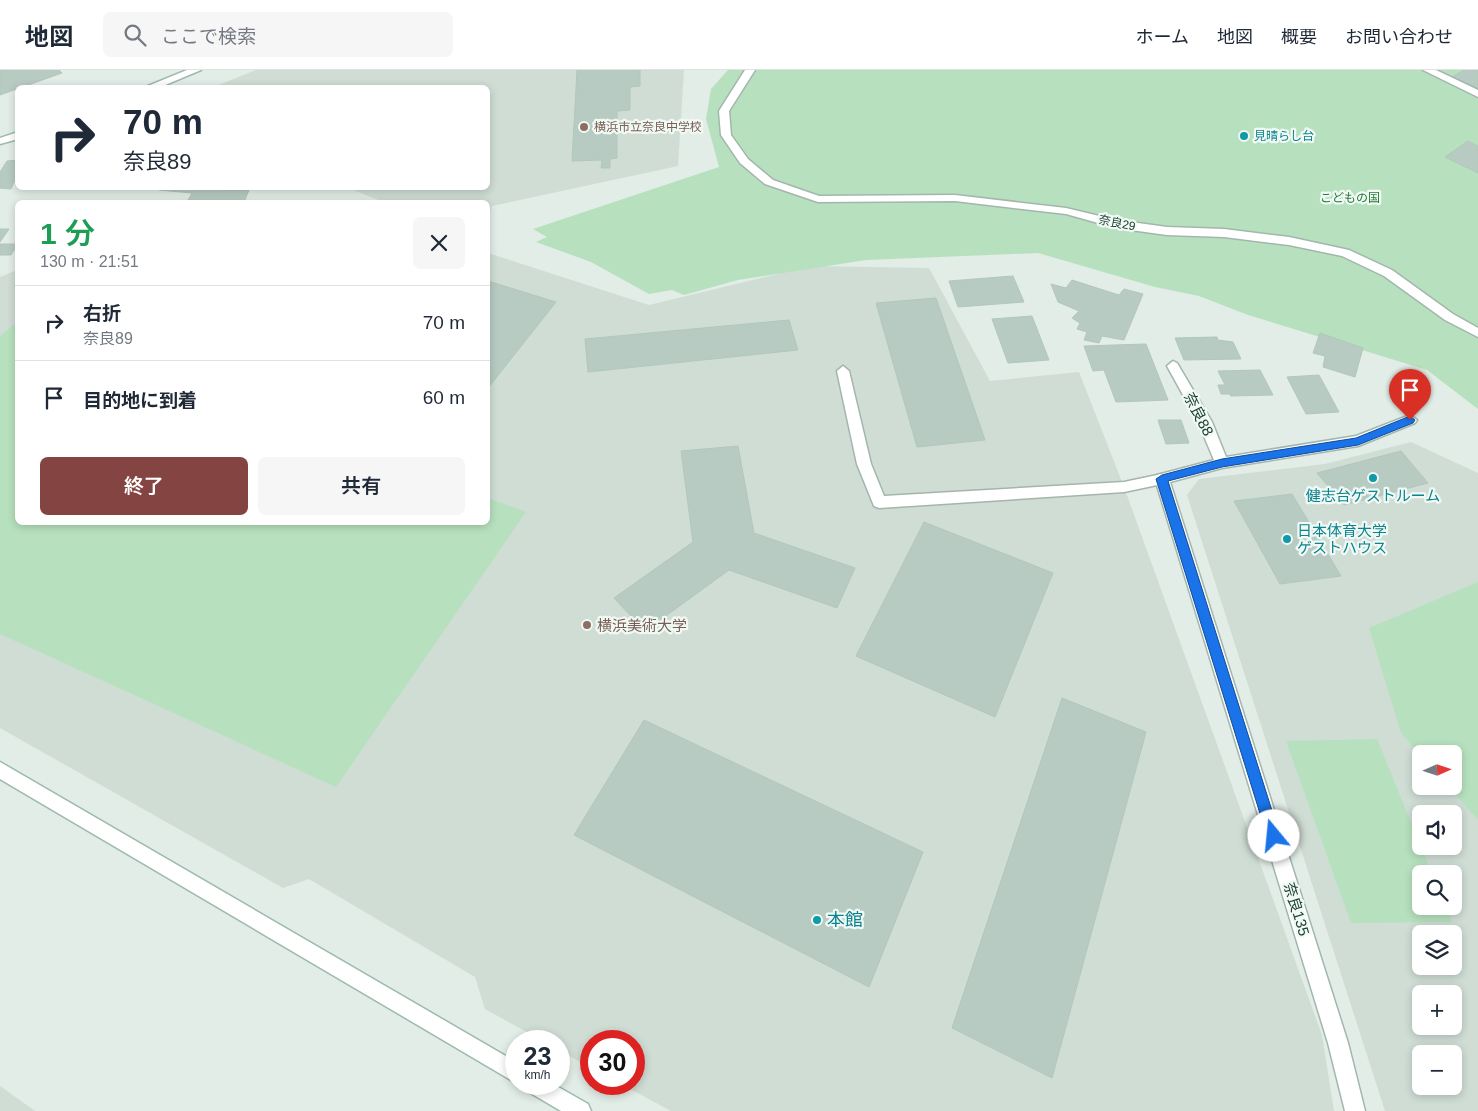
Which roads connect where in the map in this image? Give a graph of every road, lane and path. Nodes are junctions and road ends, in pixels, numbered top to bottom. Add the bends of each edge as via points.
1 (196, 70) edge
2 (750, 70) edge
3 (1428, 70) edge
4 (156, 85) edge
5 (1478, 94) edge
6 (15, 136) edge
7 (0, 141) edge
8 (1478, 333) edge
9 (1173, 366) dead end
10 (843, 371) dead end
11 (1410, 420) dead end
12 (1222, 463) junction
13 (1162, 479) junction
14 (0, 770) edge
15 (505, 1067) edge
16 (553, 1095) edge
17 (581, 1111) edge
18 (1355, 1111) edge

1 - 4 street
2 - 8 street, 奈良29 via 724,111 726,135 744,161 770,182 818,198 955,198 1066,211 1116,224 1168,231 1290,240 1344,253 1388,273 1449,317
3 - 5 street
6 - 7 street
9 - 12 street, 奈良88 via 1205,422
10 - 13 street via 864,464 880,502 1124,487
11 - 12 street via 1358,441
12 - 13 street
13 - 18 street, 奈良135 via 1338,1043
14 - 15 street
16 - 17 street

